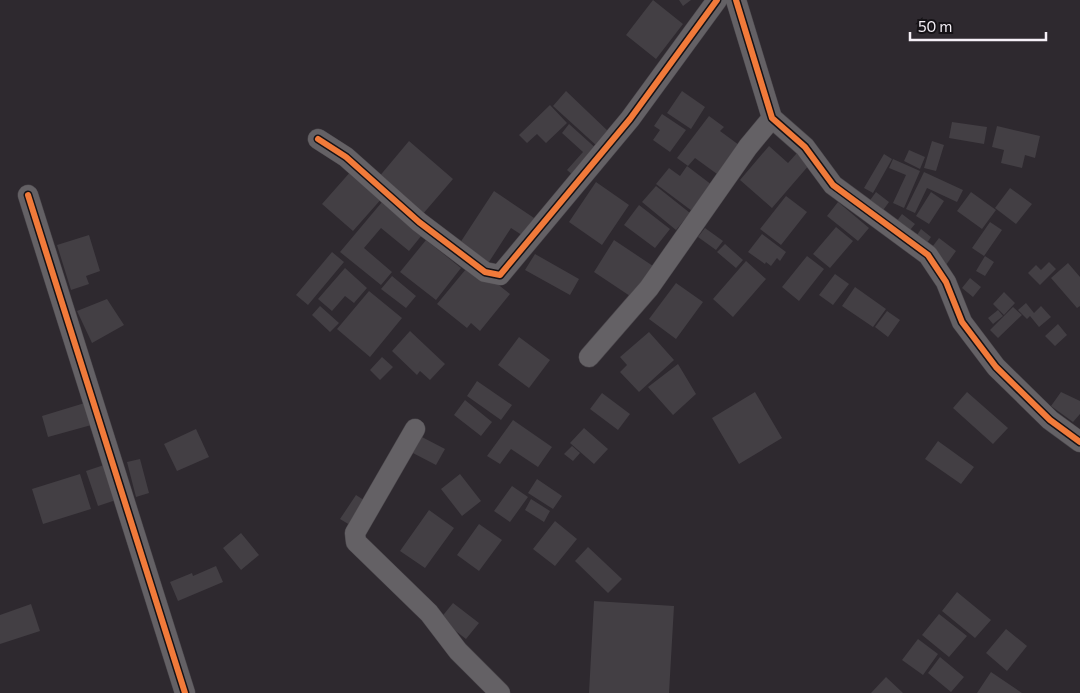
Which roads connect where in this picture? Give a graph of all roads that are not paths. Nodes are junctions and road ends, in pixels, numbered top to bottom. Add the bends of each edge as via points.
1 (716, 0) edge
2 (736, 0) edge
3 (772, 118) junction
4 (318, 139) dead end
5 (28, 195) dead end
6 (589, 356) dead end
7 (415, 429) dead end
8 (1080, 442) edge
9 (185, 693) edge
10 (500, 693) edge

1 - 4 street via 630,119 500,276 485,272 419,222 346,157
2 - 3 street
3 - 6 street via 649,288
3 - 8 street via 805,147 834,185 928,255 946,282 962,322 996,367 1050,420
5 - 9 street
7 - 10 street via 354,537 429,613 458,651

